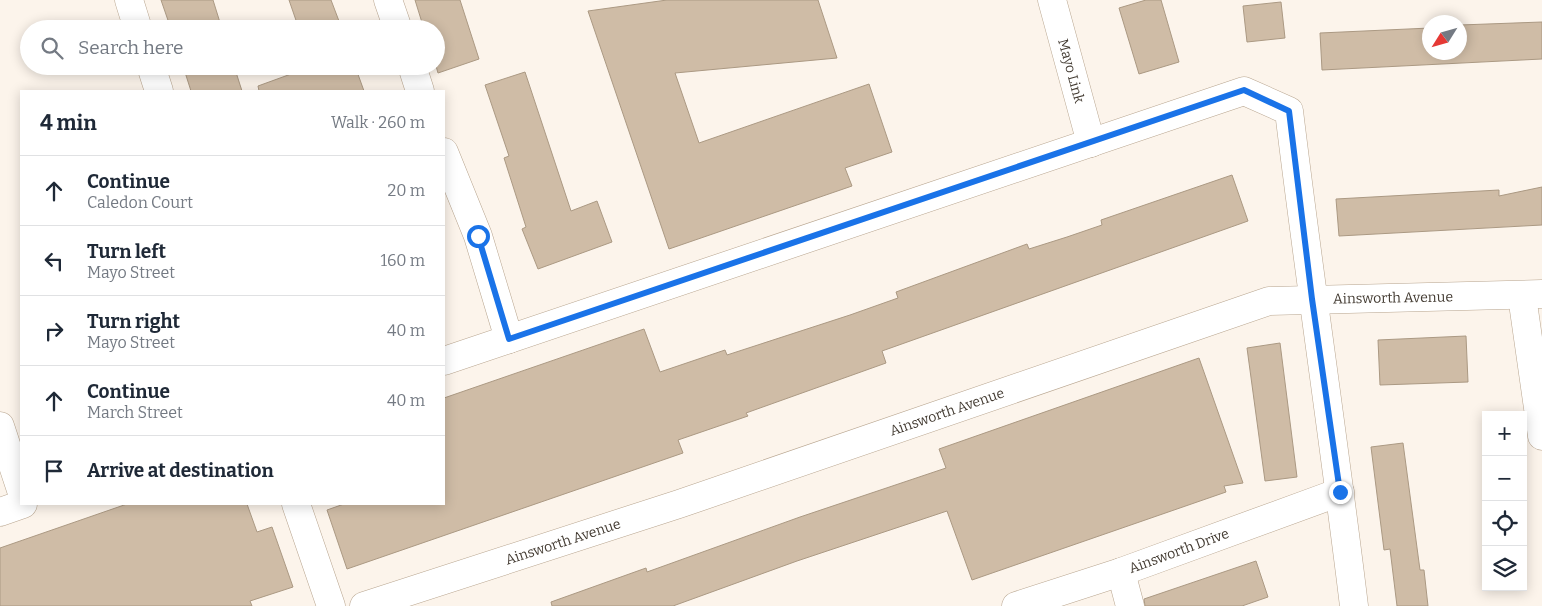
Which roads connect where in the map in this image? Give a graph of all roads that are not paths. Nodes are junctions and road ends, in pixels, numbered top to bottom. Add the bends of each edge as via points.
1 (129, 0) edge
2 (388, 0) edge
3 (1052, 0) edge
4 (135, 20) edge
5 (395, 20) edge
6 (154, 75) edge
7 (415, 75) edge
8 (159, 90) edge
9 (420, 90) edge
10 (1090, 143) junction
11 (445, 154) edge
12 (1532, 295) edge
13 (1312, 299) junction
14 (509, 339) junction
15 (445, 361) edge
16 (0, 426) edge
17 (1542, 436) edge
18 (20, 487) edge
19 (1340, 492) junction
20 (20, 505) edge
21 (296, 505) edge
22 (0, 512) edge
23 (1121, 572) junction
24 (331, 606) edge
25 (364, 606) edge
26 (1016, 606) edge
27 (1130, 606) edge
28 (1354, 606) edge

1 - 4 street
2 - 5 street
3 - 10 street, Mayo Link
6 - 8 street
7 - 9 street
10 - 13 street via 1244,90 1289,111
10 - 14 street
11 - 14 street via 478,236
12 - 13 street, Ainsworth Avenue
12 - 17 street
13 - 19 street
13 - 25 street, Ainsworth Avenue via 1268,301 679,504
14 - 15 street
16 - 18 street
19 - 23 street, Ainsworth Drive
19 - 28 street
20 - 22 street
21 - 24 street
23 - 26 street, Ainsworth Drive
23 - 27 street

